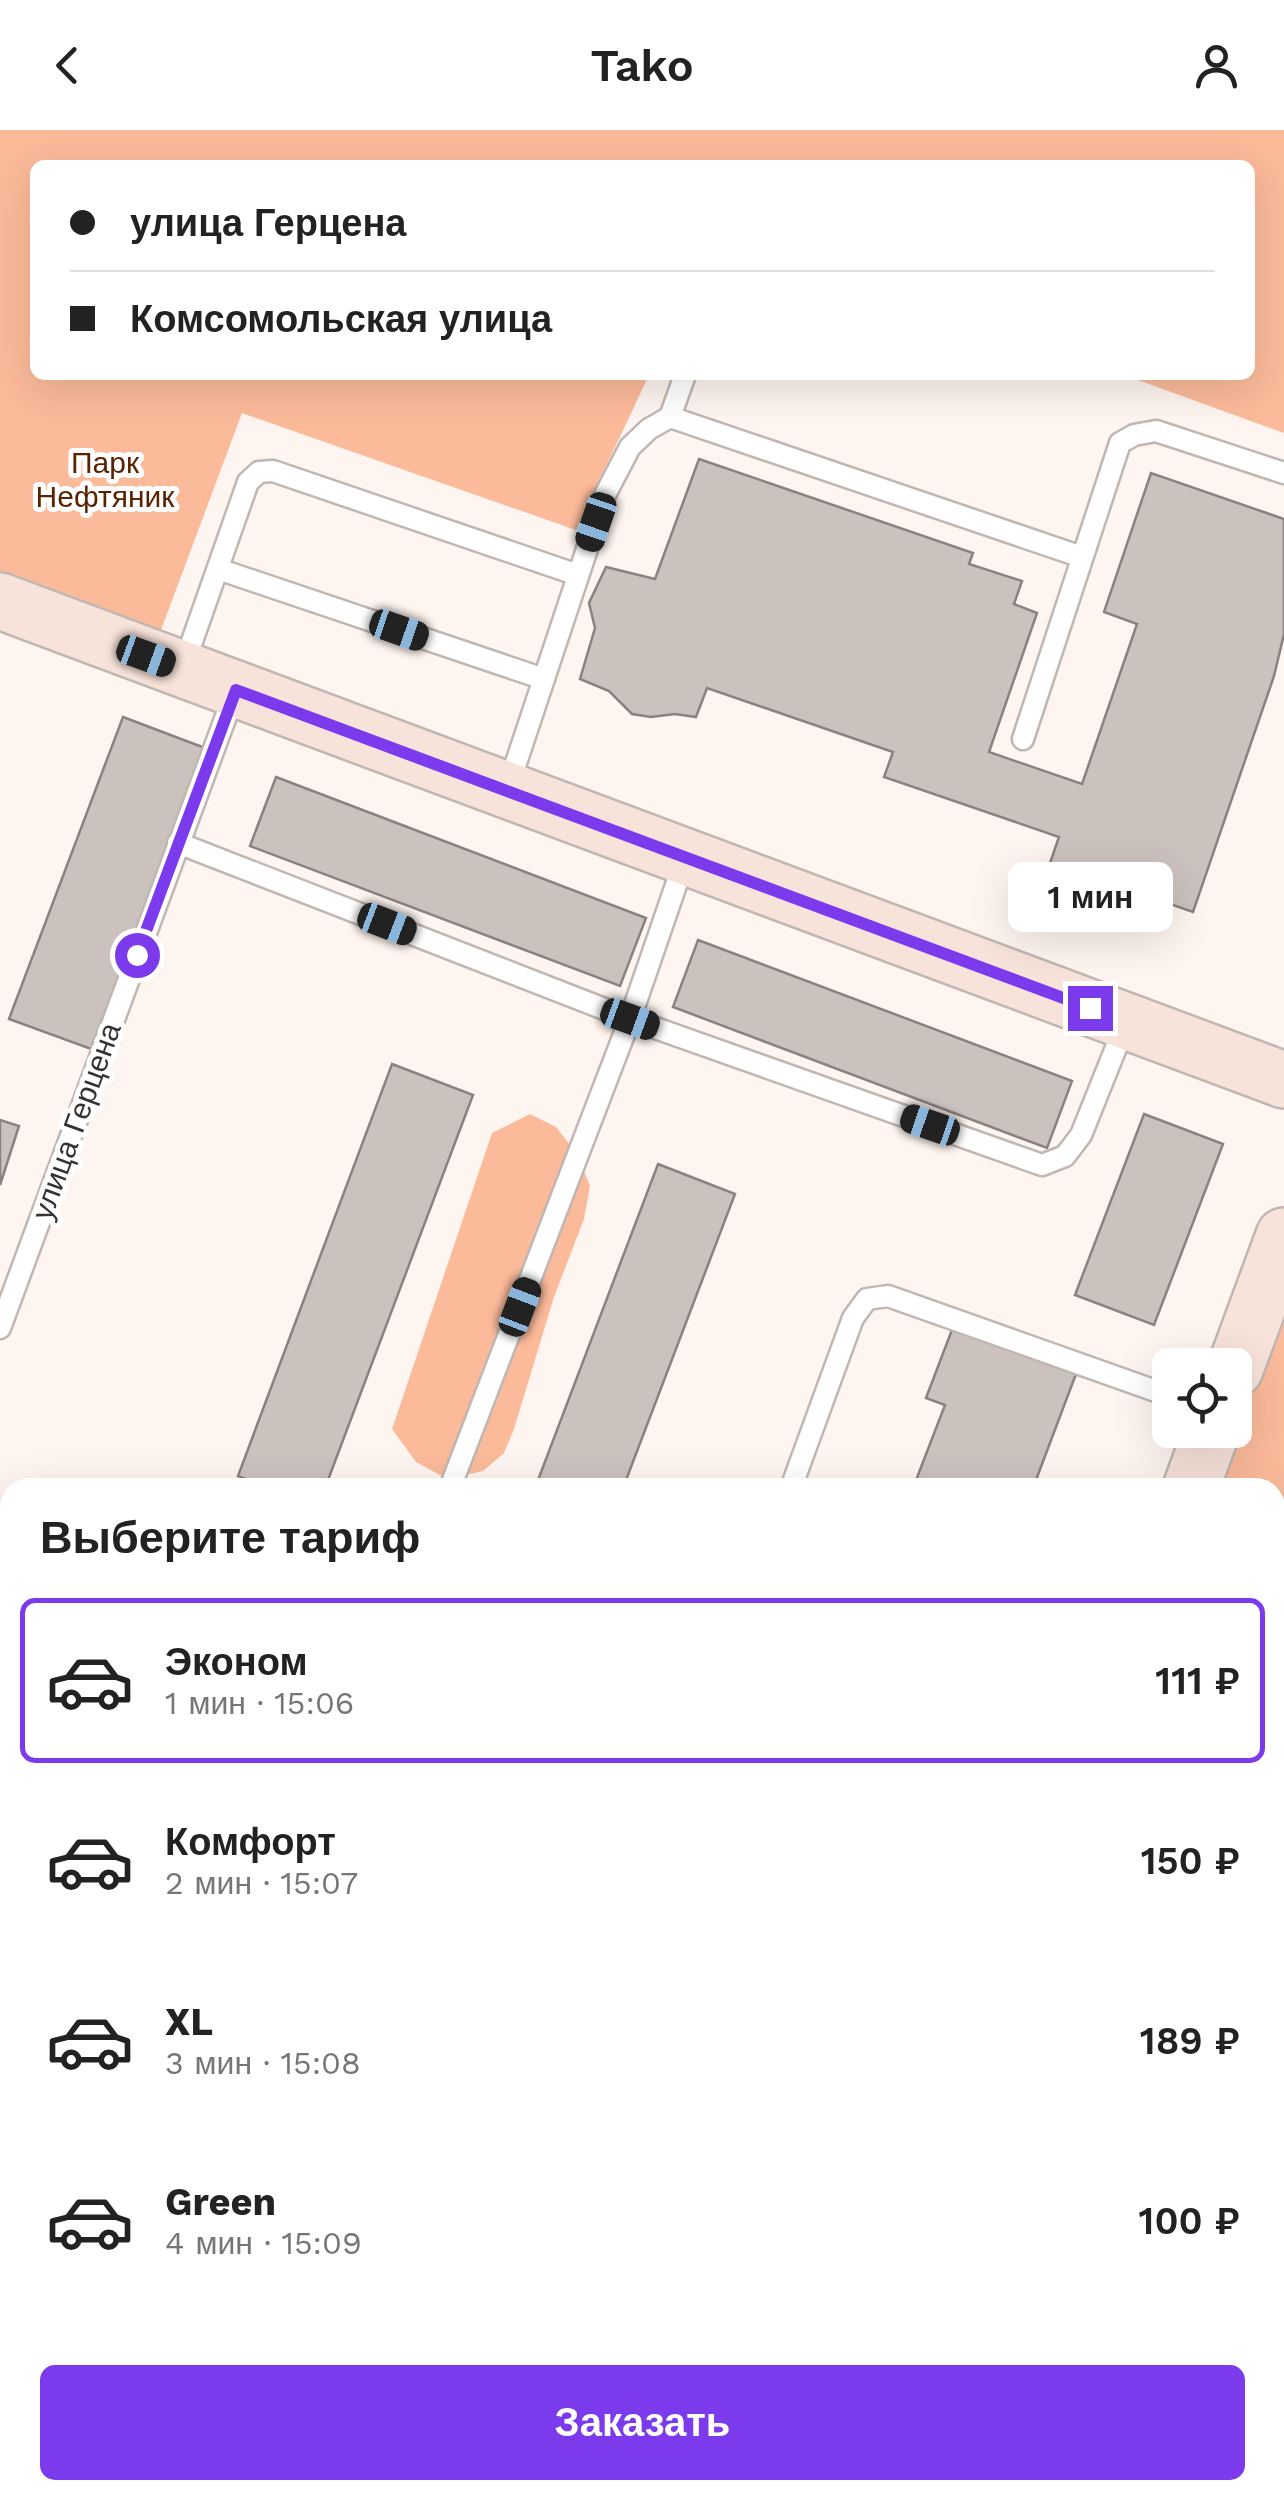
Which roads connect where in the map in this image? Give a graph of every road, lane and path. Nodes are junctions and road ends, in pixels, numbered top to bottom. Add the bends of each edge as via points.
1 (683, 380) edge
2 (670, 416) junction
3 (1284, 472) edge
4 (1082, 557) junction
5 (218, 569) junction
6 (578, 575) junction
7 (0, 601) edge
8 (182, 669) junction
9 (544, 678) junction
10 (236, 690) junction
11 (1023, 739) dead end
12 (507, 790) junction
13 (178, 843) junction
14 (686, 857) junction
15 (630, 1019) junction
16 (1126, 1022) junction
17 (1284, 1080) edge
18 (1284, 1236) edge
19 (0, 1328) edge
20 (1243, 1348) edge
21 (1152, 1390) edge
22 (1205, 1448) edge
23 (454, 1478) edge
24 (795, 1478) edge
25 (1195, 1478) edge

1 - 2 lane
2 - 4 lane
2 - 6 lane via 630,447 605,495
3 - 4 lane via 1156,431 1134,435 1120,443
4 - 11 lane
5 - 6 lane via 248,482 273,471
5 - 8 lane
5 - 9 lane
6 - 9 lane
7 - 8 street
8 - 10 street
9 - 12 lane
10 - 12 street
10 - 13 lane, улица Герцена
12 - 14 street
13 - 15 lane
13 - 19 lane, улица Герцена
14 - 15 lane
14 - 16 street
15 - 16 lane via 1042,1164 1065,1156 1081,1135
15 - 23 lane
16 - 17 street
18 - 20 street
21 - 24 lane via 888,1296 868,1299 854,1318
22 - 25 street

